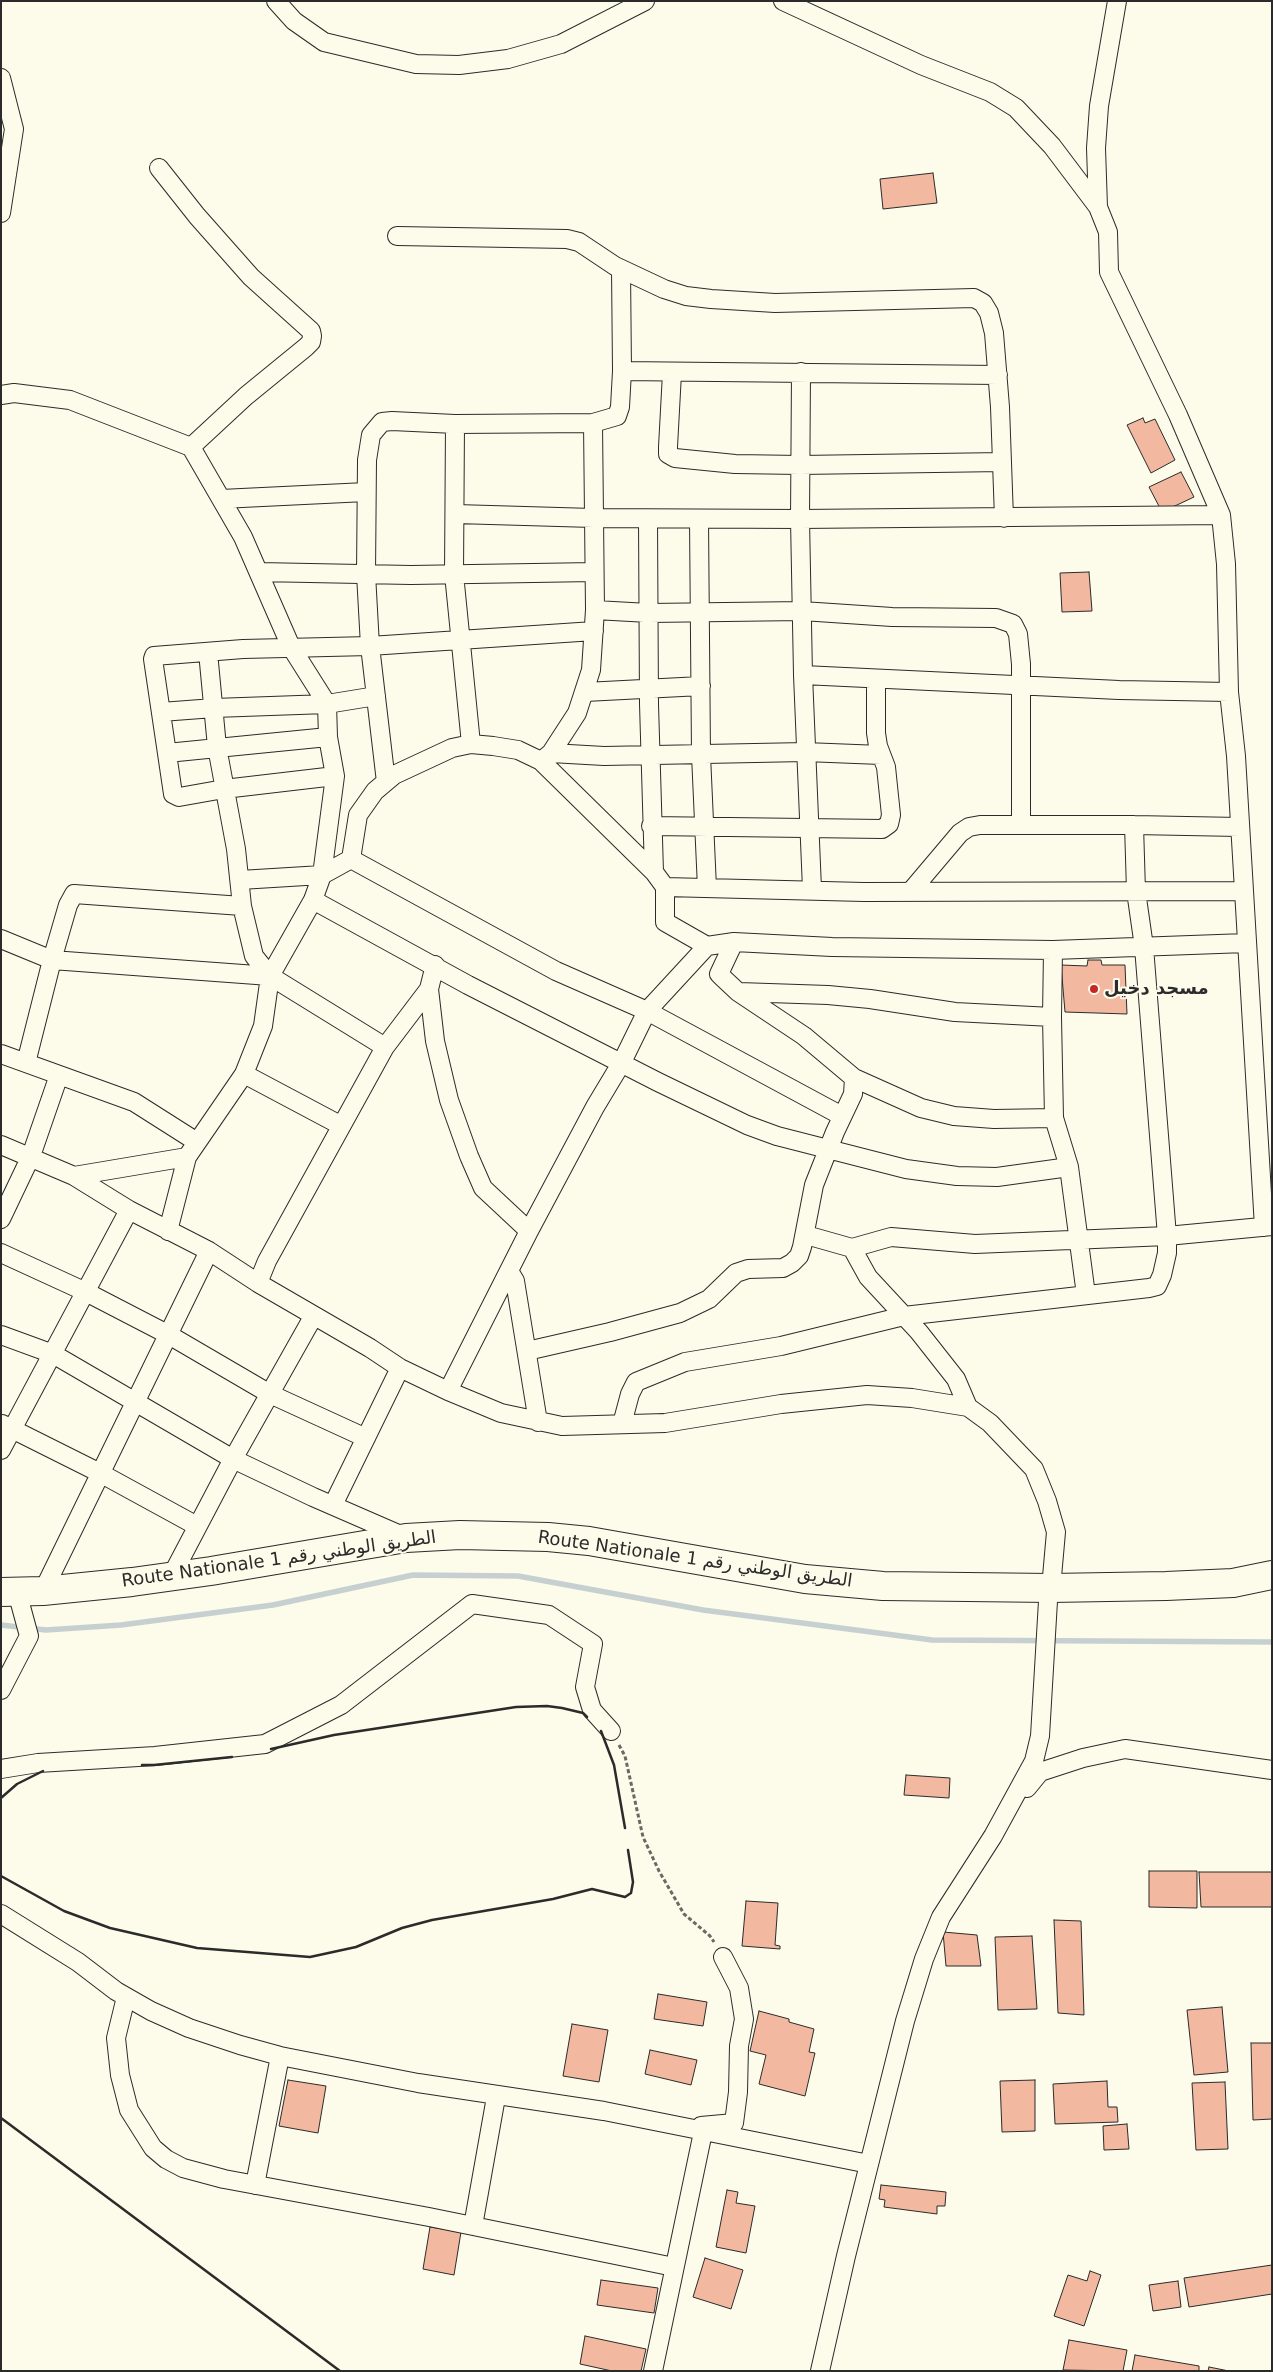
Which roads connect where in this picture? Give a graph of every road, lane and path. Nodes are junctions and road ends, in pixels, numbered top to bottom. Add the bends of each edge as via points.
1 (276, 1) edge
2 (645, 1) edge
3 (783, 1) edge
4 (1117, 1) edge
5 (1, 78) edge
6 (159, 168) dead end
7 (1098, 207) junction
8 (1, 213) edge
9 (397, 236) dead end
10 (621, 269) junction
11 (622, 371) junction
12 (801, 372) junction
13 (672, 373) junction
14 (998, 375) junction
15 (1, 395) edge
16 (593, 423) junction
17 (455, 424) junction
18 (191, 447) junction
19 (1002, 462) junction
20 (800, 465) junction
21 (366, 492) junction
22 (221, 499) junction
23 (456, 514) junction
24 (1221, 515) junction
25 (593, 518) junction
26 (648, 518) junction
27 (1004, 518) junction
28 (699, 519) junction
29 (800, 519) junction
30 (259, 572) junction
31 (594, 572) junction
32 (366, 574) junction
33 (454, 574) junction
34 (596, 610) junction
35 (700, 612) junction
36 (802, 612) junction
37 (649, 613) junction
38 (594, 631) junction
39 (459, 639) junction
40 (370, 646) junction
41 (291, 647) junction
42 (208, 652) junction
43 (803, 675) junction
44 (876, 679) junction
45 (1020, 685) junction
46 (701, 686) junction
47 (649, 689) junction
48 (585, 692) junction
49 (1230, 692) junction
50 (376, 696) junction
51 (327, 704) junction
52 (214, 708) junction
53 (161, 712) junction
54 (328, 737) junction
55 (472, 744) junction
56 (217, 747) junction
57 (805, 752) junction
58 (167, 753) junction
59 (701, 755) junction
60 (881, 755) junction
61 (651, 756) junction
62 (546, 757) junction
63 (335, 776) junction
64 (386, 782) junction
65 (224, 789) junction
66 (1134, 824) junction
67 (705, 825) junction
68 (1020, 825) junction
69 (651, 826) junction
70 (809, 827) junction
71 (1239, 827) junction
72 (351, 859) junction
73 (654, 872) junction
74 (322, 876) junction
75 (240, 880) junction
76 (665, 887) junction
77 (707, 888) junction
78 (812, 889) junction
79 (911, 891) junction
80 (1136, 891) junction
81 (1243, 891) junction
82 (313, 900) junction
83 (242, 906) junction
84 (1, 939) edge
85 (734, 942) junction
86 (1246, 943) junction
87 (707, 946) junction
88 (1144, 946) junction
89 (1053, 950) junction
90 (52, 960) junction
91 (435, 965) junction
92 (270, 976) junction
93 (429, 989) junction
94 (738, 992) junction
95 (647, 1011) junction
96 (1052, 1017) junction
97 (385, 1047) junction
98 (1, 1054) edge
99 (622, 1062) junction
100 (26, 1063) junction
101 (244, 1074) junction
102 (59, 1075) junction
103 (854, 1078) junction
104 (842, 1116) junction
105 (1054, 1118) junction
106 (340, 1125) junction
107 (1, 1144) edge
108 (192, 1150) junction
109 (828, 1150) junction
110 (31, 1156) junction
111 (1069, 1167) junction
112 (74, 1176) junction
113 (129, 1210) junction
114 (1, 1220) edge
115 (1268, 1226) edge
116 (168, 1231) junction
117 (529, 1231) junction
118 (806, 1235) junction
119 (1167, 1236) junction
120 (1078, 1239) junction
121 (852, 1248) junction
122 (209, 1251) junction
123 (1, 1253) edge
124 (509, 1271) junction
125 (258, 1283) junction
126 (86, 1292) junction
127 (1086, 1295) junction
128 (904, 1316) junction
129 (313, 1317) junction
130 (1, 1335) edge
131 (169, 1335) junction
132 (526, 1351) junction
133 (52, 1354) junction
134 (400, 1368) junction
135 (448, 1391) junction
136 (270, 1394) junction
137 (135, 1404) junction
138 (968, 1407) junction
139 (538, 1422) junction
140 (622, 1424) junction
141 (6, 1426) edge
142 (366, 1438) junction
143 (1, 1450) edge
144 (233, 1459) junction
145 (100, 1473) junction
146 (333, 1506) junction
147 (197, 1526) junction
148 (406, 1538) junction
149 (1272, 1575) edge
150 (172, 1577) junction
151 (20, 1592) edge
152 (1049, 1594) junction
153 (1, 1690) edge
154 (612, 1731) joint
155 (1, 1768) edge
156 (1272, 1770) edge
157 (1006, 1814) junction
158 (1, 1914) edge
159 (722, 1957) joint
160 (126, 1996) junction
161 (280, 2056) junction
162 (496, 2097) junction
163 (684, 2128) junction
164 (703, 2132) junction
165 (869, 2164) junction
166 (255, 2185) junction
167 (473, 2226) junction
168 (674, 2267) junction
169 (653, 2371) edge
170 (820, 2371) edge

1 - 2 street via 294,20 324,42 416,64 459,65 508,59 561,44
3 - 7 street via 921,65 990,92 1016,108 1052,146
4 - 7 street via 1099,106 1096,148
5 - 8 street via 14,129
6 - 18 street via 252,277 311,331 312,336 306,347
7 - 24 street via 1108,232 1109,272 1178,415
9 - 10 street via 567,239 590,248
10 - 11 street
10 - 14 street via 664,289 711,299 775,303 974,298 983,303 989,313
11 - 13 street
11 - 16 street via 617,416
12 - 13 street
12 - 14 street
12 - 20 street
13 - 20 street via 670,456 735,464
14 - 19 street
15 - 18 street via 14,393 70,400
16 - 17 street
16 - 25 street
17 - 21 street via 382,422 371,435 368,446
17 - 23 street
18 - 22 street
19 - 20 street
19 - 27 street
20 - 29 street
21 - 22 street
21 - 32 street
22 - 30 street
23 - 25 street
23 - 33 street
24 - 27 street
24 - 49 street via 1226,564
25 - 26 street
25 - 31 street
26 - 28 street
26 - 37 street
27 - 29 street
28 - 29 street
28 - 35 street
29 - 36 street
30 - 32 street
30 - 41 street
31 - 33 street
31 - 34 street
32 - 33 street
32 - 40 street
33 - 39 street
34 - 37 street
34 - 38 street
35 - 36 street
35 - 37 street
35 - 46 street
36 - 43 street
36 - 45 street via 1004,620 1013,624 1018,634
37 - 47 street
38 - 39 street
38 - 48 street via 591,670
39 - 40 street
39 - 55 street
40 - 41 street
40 - 50 street
41 - 42 street
41 - 51 street
42 - 52 street
42 - 53 street via 154,656
43 - 44 street
43 - 57 street
44 - 45 street
44 - 60 street via 876,733
45 - 49 street
45 - 68 street
46 - 47 street
46 - 59 street
47 - 48 street
47 - 61 street
48 - 62 street via 577,713
49 - 71 street
50 - 51 street
50 - 64 street
51 - 52 street
51 - 54 street
52 - 53 street
52 - 56 street
53 - 58 street
54 - 56 street
54 - 63 street
55 - 62 street
55 - 64 street via 452,748 421,761
56 - 58 street
56 - 65 street
57 - 59 street
57 - 60 street
57 - 70 street
58 - 65 street via 173,794 179,797
59 - 61 street
59 - 67 street
60 - 70 street via 888,778 889,824 882,829
61 - 62 street
61 - 69 street
62 - 73 street
63 - 65 street
63 - 74 street
64 - 72 street via 375,791 358,815
65 - 75 street via 231,814
66 - 68 street
66 - 71 street
66 - 80 street
67 - 69 street
67 - 70 street
67 - 77 street
68 - 79 street via 969,827 960,833
69 - 73 street
70 - 78 street
71 - 81 street
72 - 74 street
72 - 95 street via 556,971
73 - 76 street
74 - 75 street
74 - 82 street
75 - 83 street
76 - 77 street
76 - 87 street via 665,922
77 - 78 street
78 - 79 street
79 - 80 street
80 - 81 street
80 - 88 street
81 - 86 street
82 - 91 street
82 - 92 street
83 - 90 street via 74,894 68,904
83 - 92 street via 254,956
84 - 90 street
85 - 87 street
85 - 89 street
85 - 94 street via 719,974
86 - 88 street
86 - 115 street
87 - 95 street
88 - 89 street
88 - 119 street
89 - 96 street
90 - 92 street
90 - 100 street
91 - 93 street
91 - 99 street via 468,985
92 - 97 street
92 - 101 street via 263,1026
93 - 97 street
93 - 117 street via 435,1040 456,1126 483,1188
94 - 96 street via 828,995 955,1012
94 - 103 street via 804,1036
95 - 99 street
95 - 104 street
96 - 105 street
97 - 106 street
98 - 100 street
99 - 109 street via 747,1125
99 - 117 street
100 - 102 street
101 - 106 street
101 - 108 street
102 - 108 street via 134,1102
102 - 110 street
103 - 104 street via 853,1094
103 - 105 street via 921,1108 954,1116
104 - 109 street
105 - 111 street
106 - 125 street
107 - 110 street
108 - 112 street
108 - 116 street
109 - 111 street via 906,1169 957,1176 997,1177
109 - 118 street via 814,1185
110 - 112 street
110 - 114 street
111 - 120 street
112 - 113 street
113 - 116 street
113 - 126 street
115 - 119 street
116 - 122 street
117 - 124 street
118 - 121 street
118 - 132 street via 799,1256 792,1263 783,1268 748,1269 736,1273 709,1299 680,1313
119 - 120 street
119 - 127 street via 1164,1268 1157,1286
120 - 121 street via 975,1244 891,1237
120 - 127 street
121 - 128 street via 868,1277
122 - 125 street
122 - 131 street
123 - 126 street
124 - 132 street via 515,1281
124 - 135 street
125 - 129 street
126 - 131 street
126 - 133 street
127 - 128 street
128 - 138 street via 956,1379
128 - 140 street via 781,1346 685,1362 655,1372 636,1382
129 - 134 street
129 - 136 street
130 - 133 street
131 - 136 street
131 - 137 street
132 - 139 street
133 - 137 street
133 - 141 street
134 - 135 street
134 - 142 street
135 - 139 street via 501,1413
136 - 142 street
136 - 144 street
137 - 144 street
137 - 145 street
138 - 140 street via 867,1395 780,1404 665,1424
138 - 152 street via 990,1423 1034,1469 1048,1501 1056,1532
139 - 140 street via 562,1426
141 - 143 street
141 - 145 street
142 - 146 street
144 - 146 street
144 - 147 street
145 - 147 street
145 - 151 street
146 - 148 street
147 - 150 street
148 - 150 highway, Route Nationale الطريق الوطني رقم 1
148 - 152 highway, Route Nationale الطريق الوطني رقم 1 via 469,1535 548,1537 638,1548 805,1579
149 - 152 highway, Route Nationale الطريق الوطني رقم 1 via 1233,1583
150 - 151 highway, Route Nationale الطريق الوطني رقم 1
151 - 153 street via 29,1636
152 - 157 street via 1040,1736 1034,1761
154 - 155 street via 592,1710 585,1687 593,1644 549,1616 472,1604 341,1705 265,1744
154 - 159 path via 625,1756 643,1837 659,1871 684,1914 710,1936
156 - 157 street via 1125,1749 1040,1772
157 - 165 street via 941,1917 924,1959 904,2021
158 - 160 street
159 - 163 street via 739,1988 744,2019 734,2122
160 - 161 street via 189,2028
160 - 166 street via 116,2038 120,2075 130,2110 154,2148 183,2168
161 - 162 street
161 - 166 street
162 - 163 street via 604,2111
162 - 167 street
163 - 164 street
164 - 165 street
164 - 168 street
165 - 170 street
166 - 167 street
167 - 168 street
168 - 169 street

